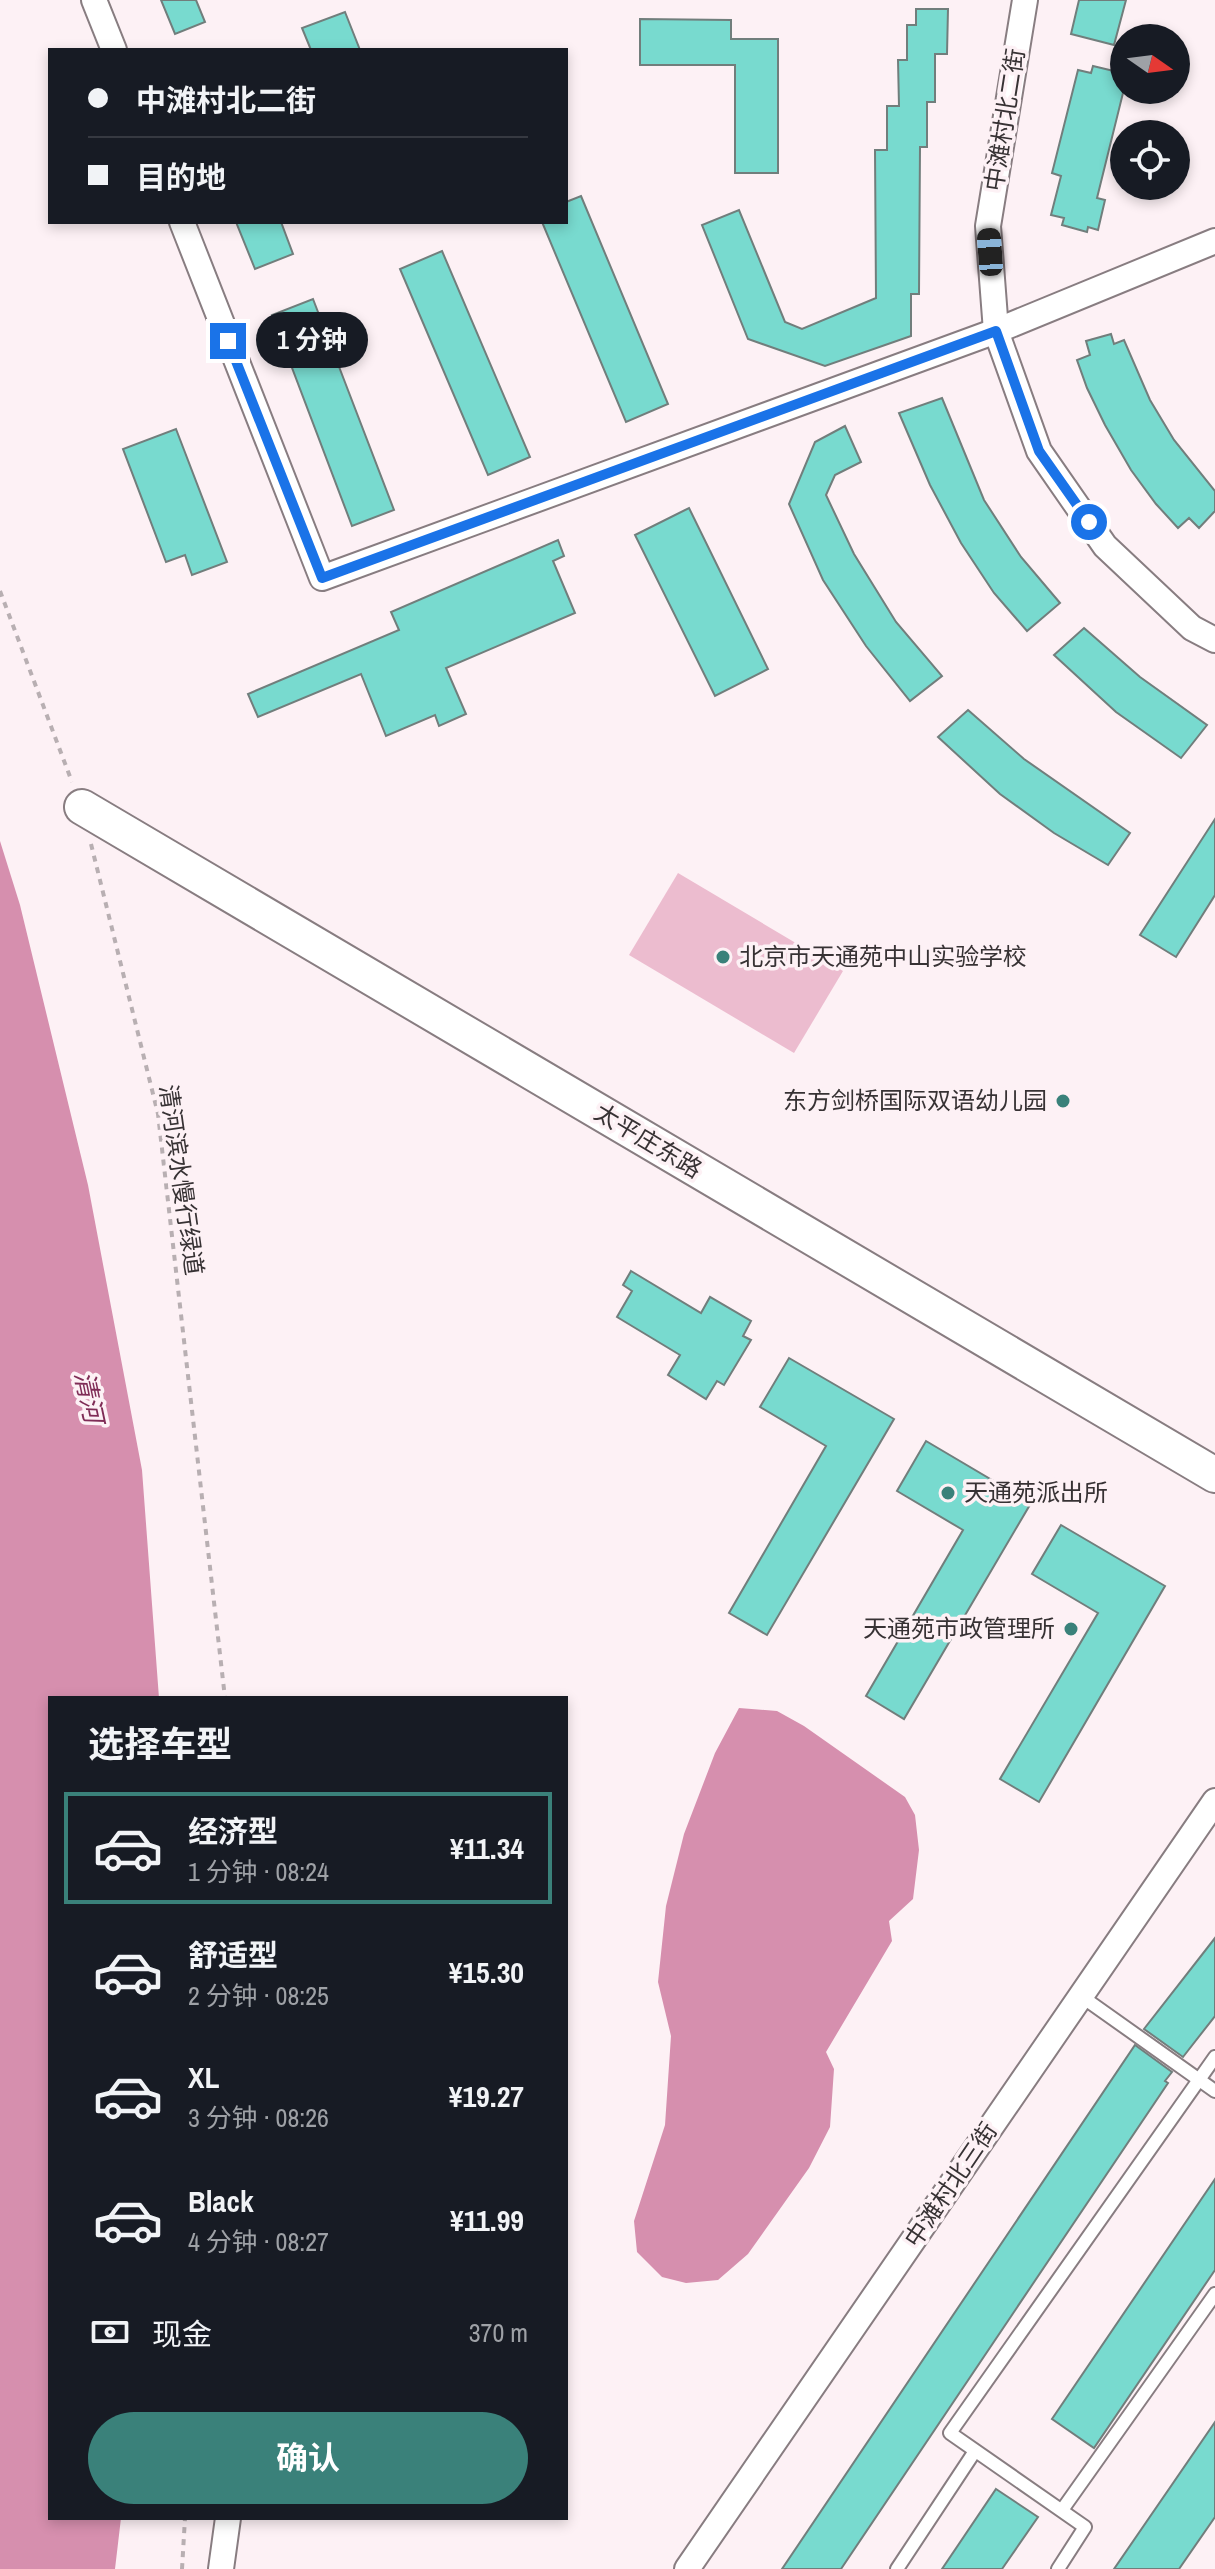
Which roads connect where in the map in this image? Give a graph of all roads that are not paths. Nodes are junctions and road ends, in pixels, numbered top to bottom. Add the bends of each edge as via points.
1 (94, 0) edge
2 (1025, 0) edge
3 (113, 48) edge
4 (183, 224) edge
5 (1215, 241) edge
6 (996, 331) junction
7 (1215, 640) edge
8 (82, 807) road end
9 (1215, 1475) edge
10 (1215, 1801) edge
11 (1081, 1996) junction
12 (1215, 2057) edge
13 (1198, 2079) junction
14 (1215, 2091) edge
15 (1215, 2294) edge
16 (975, 2451) junction
17 (1062, 2510) junction
18 (228, 2520) edge
19 (221, 2569) edge
20 (687, 2569) edge
21 (897, 2569) edge
22 (1058, 2569) edge

1 - 3 street
2 - 6 street, 中滩村北二街 via 988,226
4 - 6 street via 322,578
5 - 6 street
6 - 7 street, 中滩村北二街 via 1039,451 1105,546 1192,628
8 - 9 street, 太平庄东路
10 - 11 street, 中滩村北三街
11 - 13 lane
11 - 20 street, 中滩村北三街
12 - 13 lane
13 - 14 lane
13 - 16 lane via 950,2433
15 - 17 lane
16 - 17 lane
16 - 21 lane
17 - 22 lane via 1085,2527
18 - 19 street

